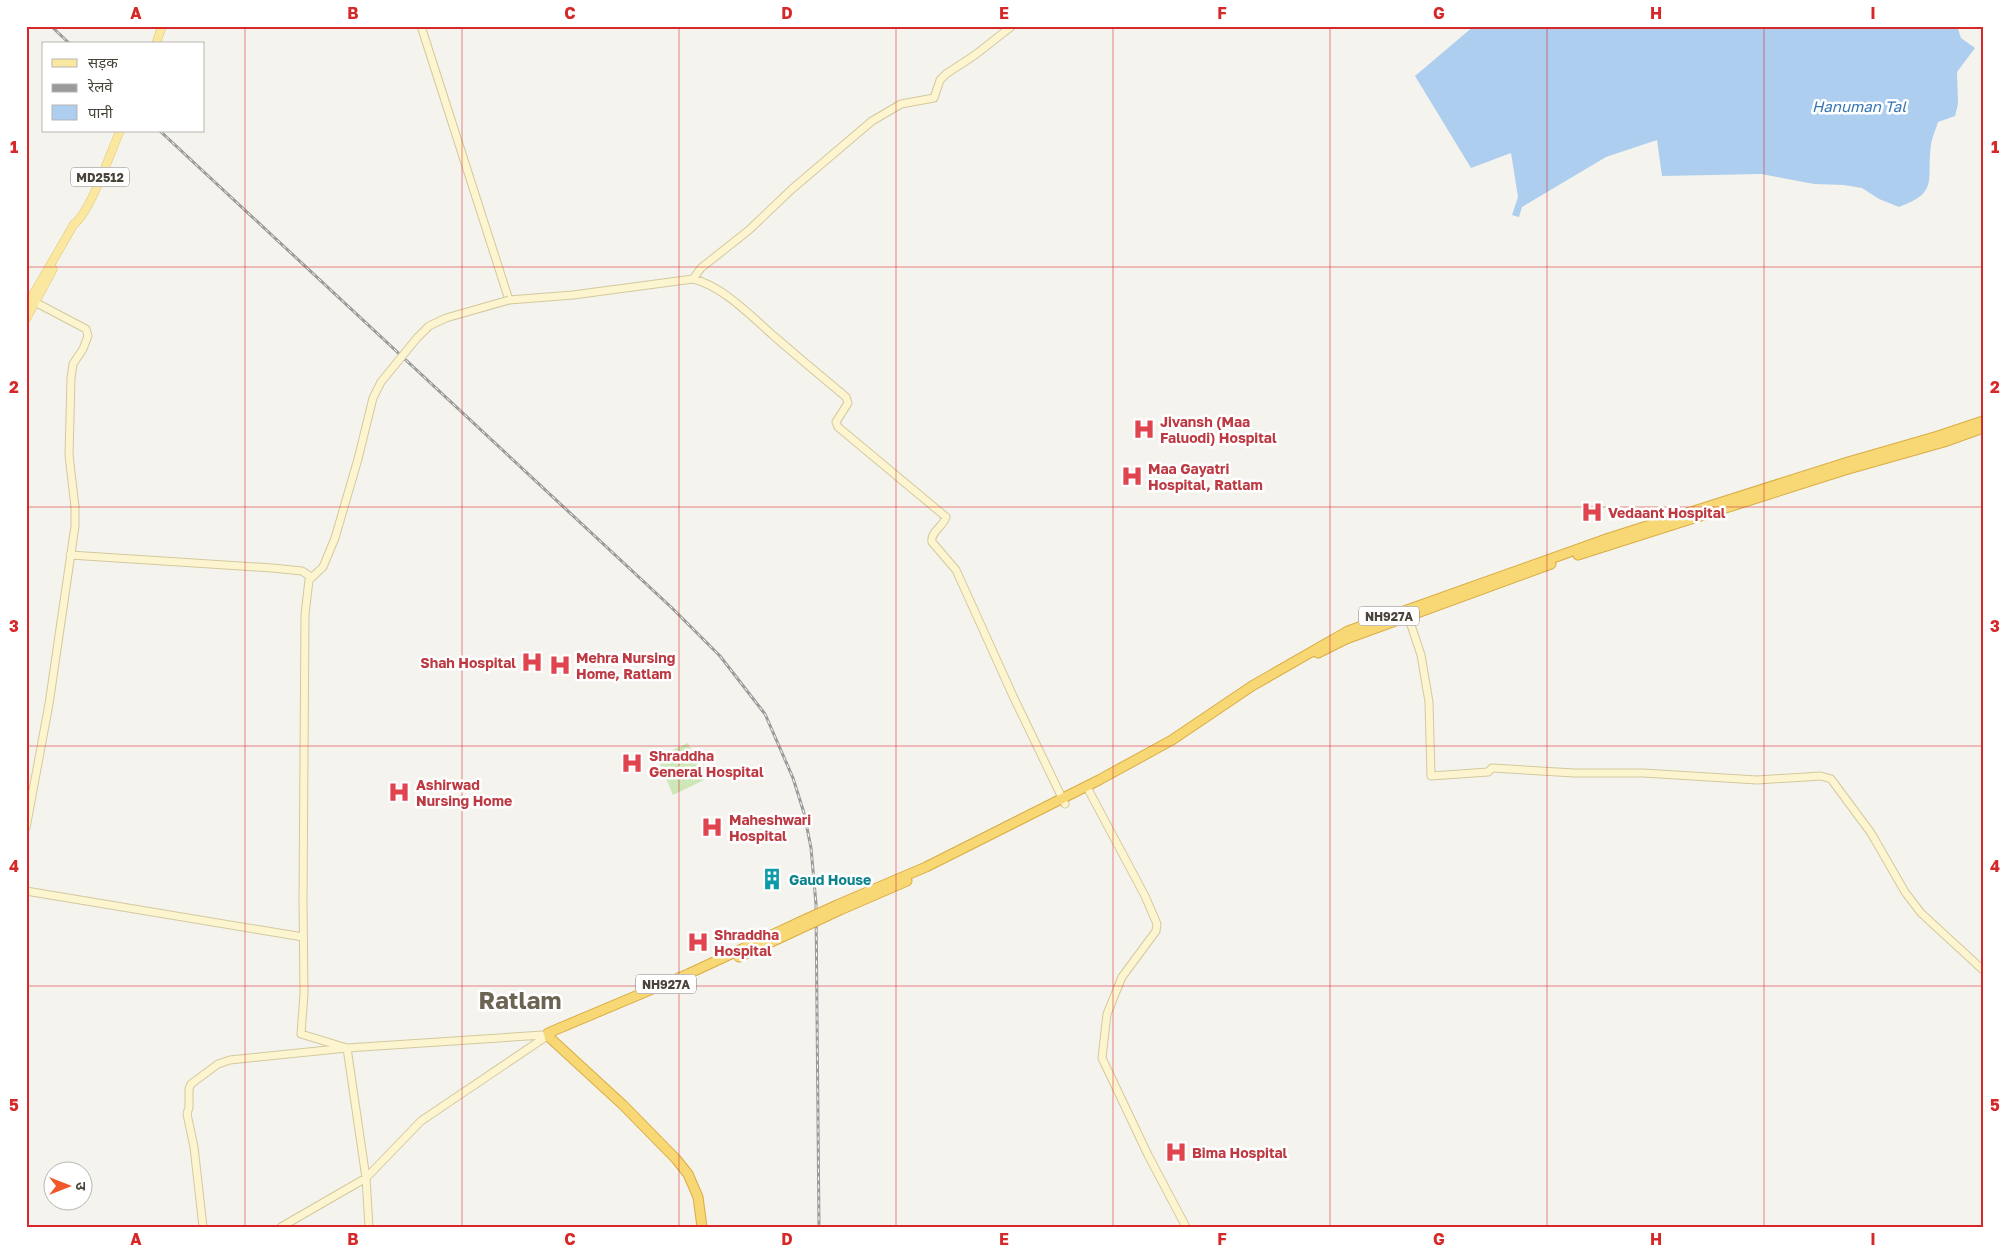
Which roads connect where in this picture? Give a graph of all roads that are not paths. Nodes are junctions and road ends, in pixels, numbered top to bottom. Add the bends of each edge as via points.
1 (162, 26) edge
2 (421, 26) edge
3 (1012, 26) edge
4 (157, 42) edge
5 (120, 132) edge
6 (693, 279) junction
7 (509, 300) junction
8 (31, 303) edge
9 (26, 318) edge
10 (1983, 421) edge
11 (1983, 428) edge
12 (70, 555) junction
13 (311, 577) junction
14 (1407, 613) junction
15 (1189, 732) junction
16 (1089, 791) junction
17 (1064, 801) junction
18 (26, 828) edge
19 (26, 890) edge
20 (303, 937) junction
21 (1983, 970) edge
22 (547, 1036) junction
23 (347, 1048) junction
24 (366, 1178) junction
25 (203, 1227) edge
26 (281, 1227) edge
27 (369, 1227) edge
28 (700, 1227) edge
29 (1186, 1227) edge

1 - 4 main road
2 - 7 street
3 - 6 street via 946,74 940,80 934,98 901,104 872,121 701,268
5 - 8 main road, MD2512 via 78,226
6 - 7 street
6 - 17 street via 709,284 737,304 846,397 848,403 836,422 838,427 946,517 932,536 932,542 956,570
7 - 13 street, bridge via 429,326 381,382 373,398 335,538 323,567
8 - 9 main road, MD2512
8 - 12 street via 88,332 85,345 72,368 69,455 75,515
10 - 14 highway, NH927A via 1618,535
11 - 14 highway, NH927A via 1645,533
12 - 13 street via 272,568 302,571
12 - 18 street
13 - 20 street via 306,614
14 - 15 highway, NH927A via 1306,660
14 - 21 street via 1421,655 1429,702 1431,776 1488,772 1492,768 1757,780 1821,776 1831,779 1871,833 1905,892 1921,912
15 - 16 highway, NH927A via 1151,758
15 - 17 highway, NH927A
16 - 17 highway, NH927A
16 - 29 street via 1157,924 1156,931 1122,977 1107,1014 1102,1058
17 - 22 highway, NH927A, bridge via 927,872
19 - 20 street
20 - 23 street via 301,1034
22 - 23 street
22 - 24 street via 421,1121
22 - 28 highway via 623,1105 676,1159 688,1174 698,1197
23 - 24 street
23 - 25 street via 230,1060 218,1064 191,1084 187,1114
24 - 26 street
24 - 27 street

